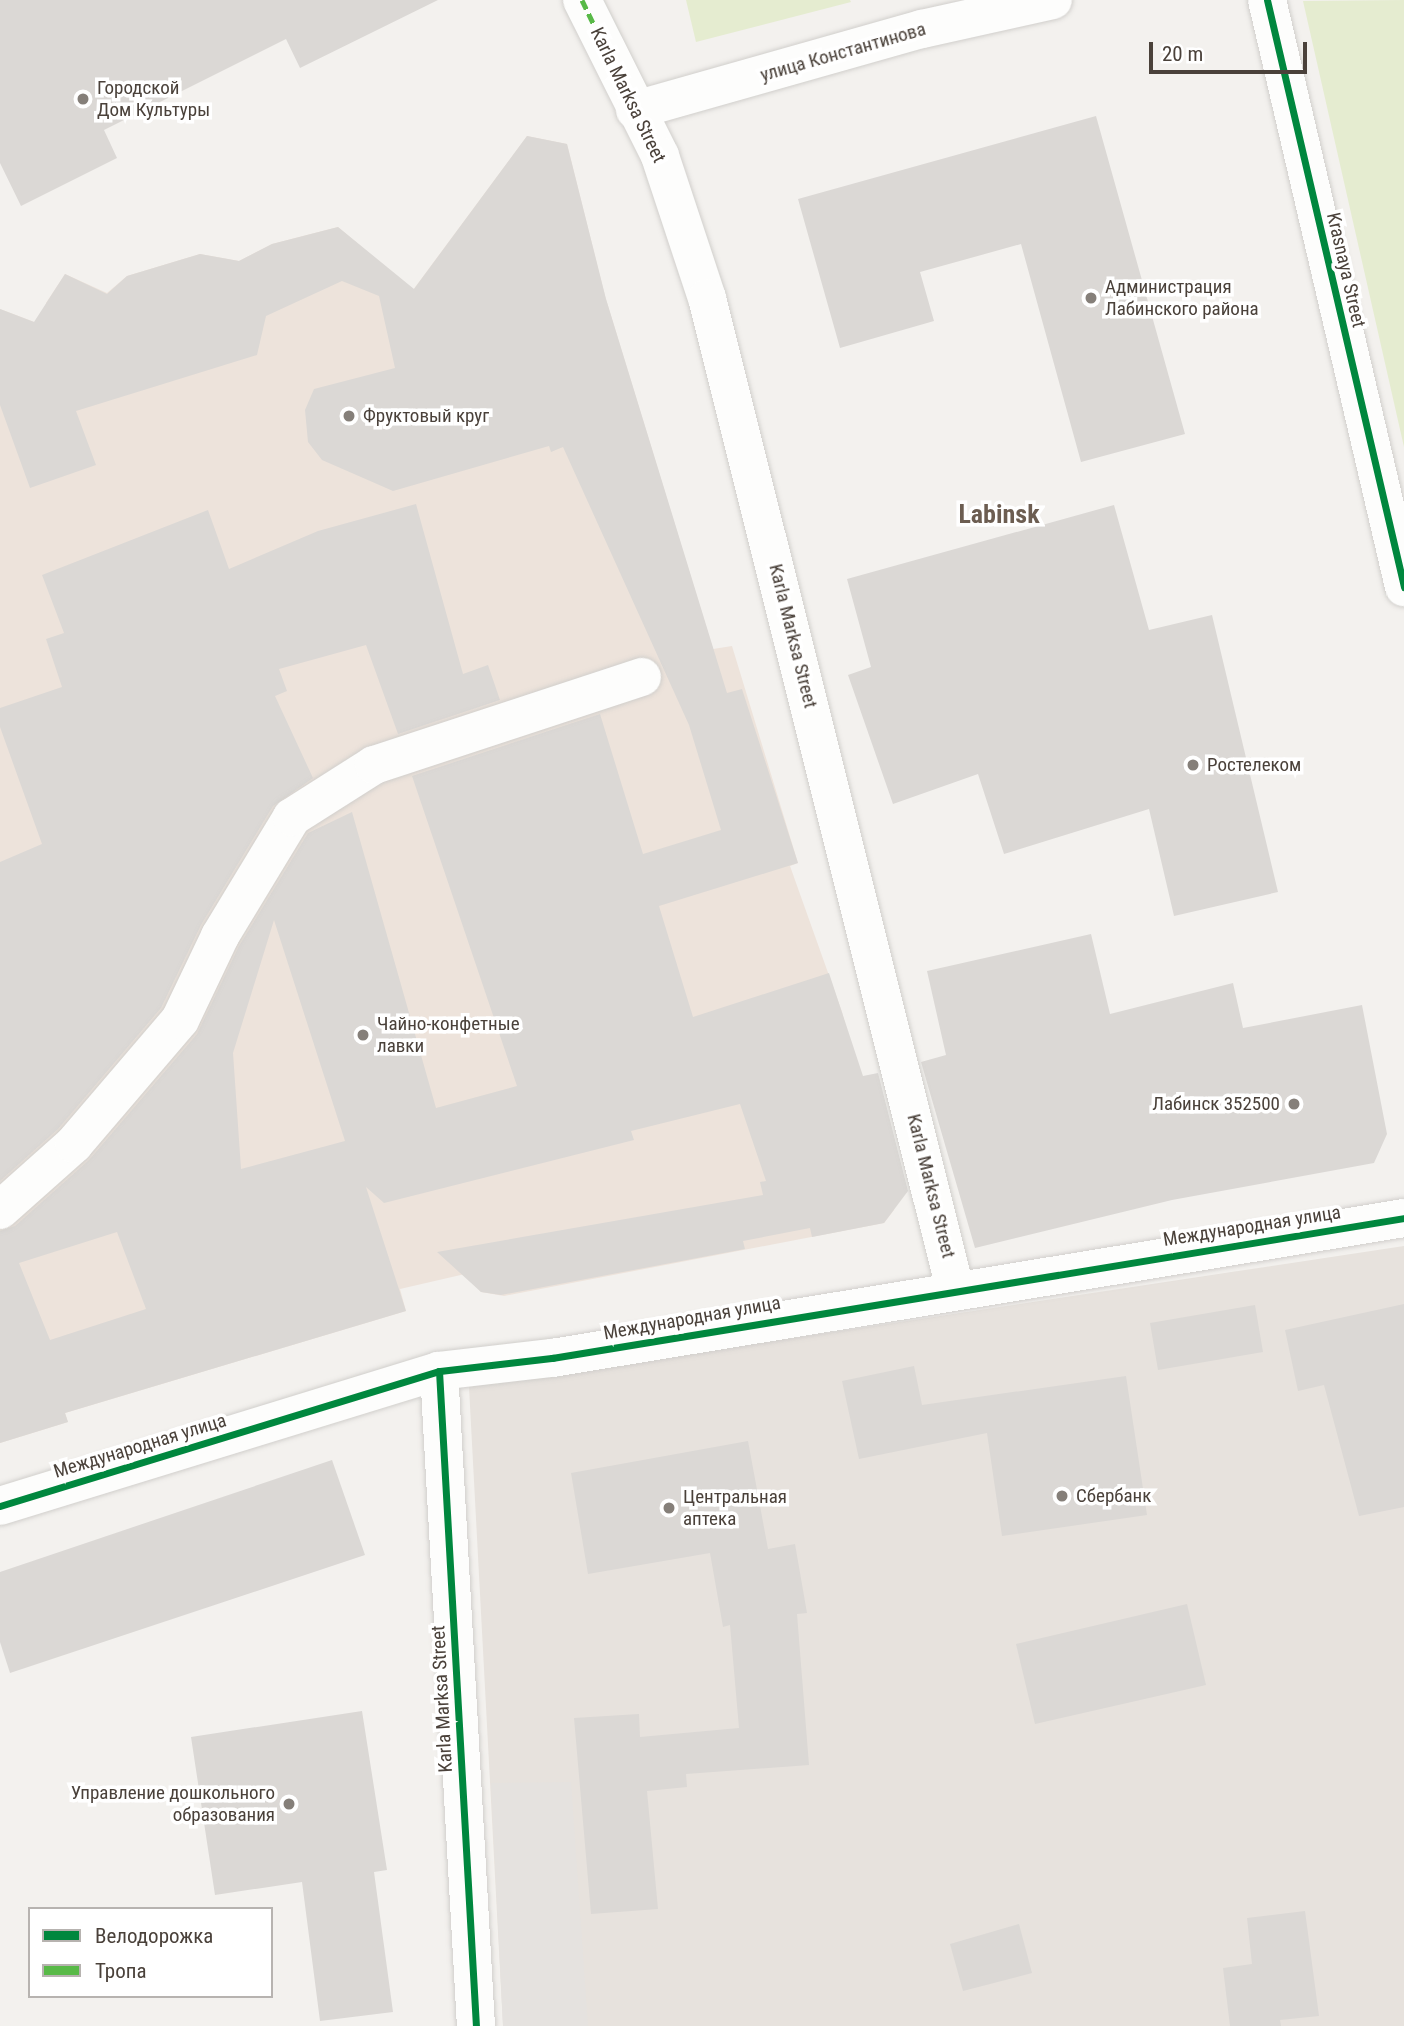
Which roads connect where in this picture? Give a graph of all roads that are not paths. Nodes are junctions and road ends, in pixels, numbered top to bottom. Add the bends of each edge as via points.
1 (582, 0) edge
2 (1052, 0) edge
3 (1267, 0) edge
4 (635, 110) junction
5 (1400, 545) edge
6 (1404, 587) edge
7 (642, 677) dead end
8 (0, 1210) edge
9 (1404, 1218) edge
10 (955, 1289) junction
11 (439, 1371) junction
12 (0, 1506) edge
13 (476, 2026) edge

1 - 4 street, Karla Marksa Street
2 - 4 street, улица Константинова via 922,29
3 - 5 street, Krasnaya Street
4 - 10 street, Karla Marksa Street via 660,156 707,298
5 - 6 street, Krasnaya Street
7 - 8 street via 374,765 292,817 220,936 180,1020 74,1144
9 - 10 street, Международная улица
10 - 11 street, Международная улица via 552,1358
11 - 12 street, Международная улица
11 - 13 street, Karla Marksa Street

